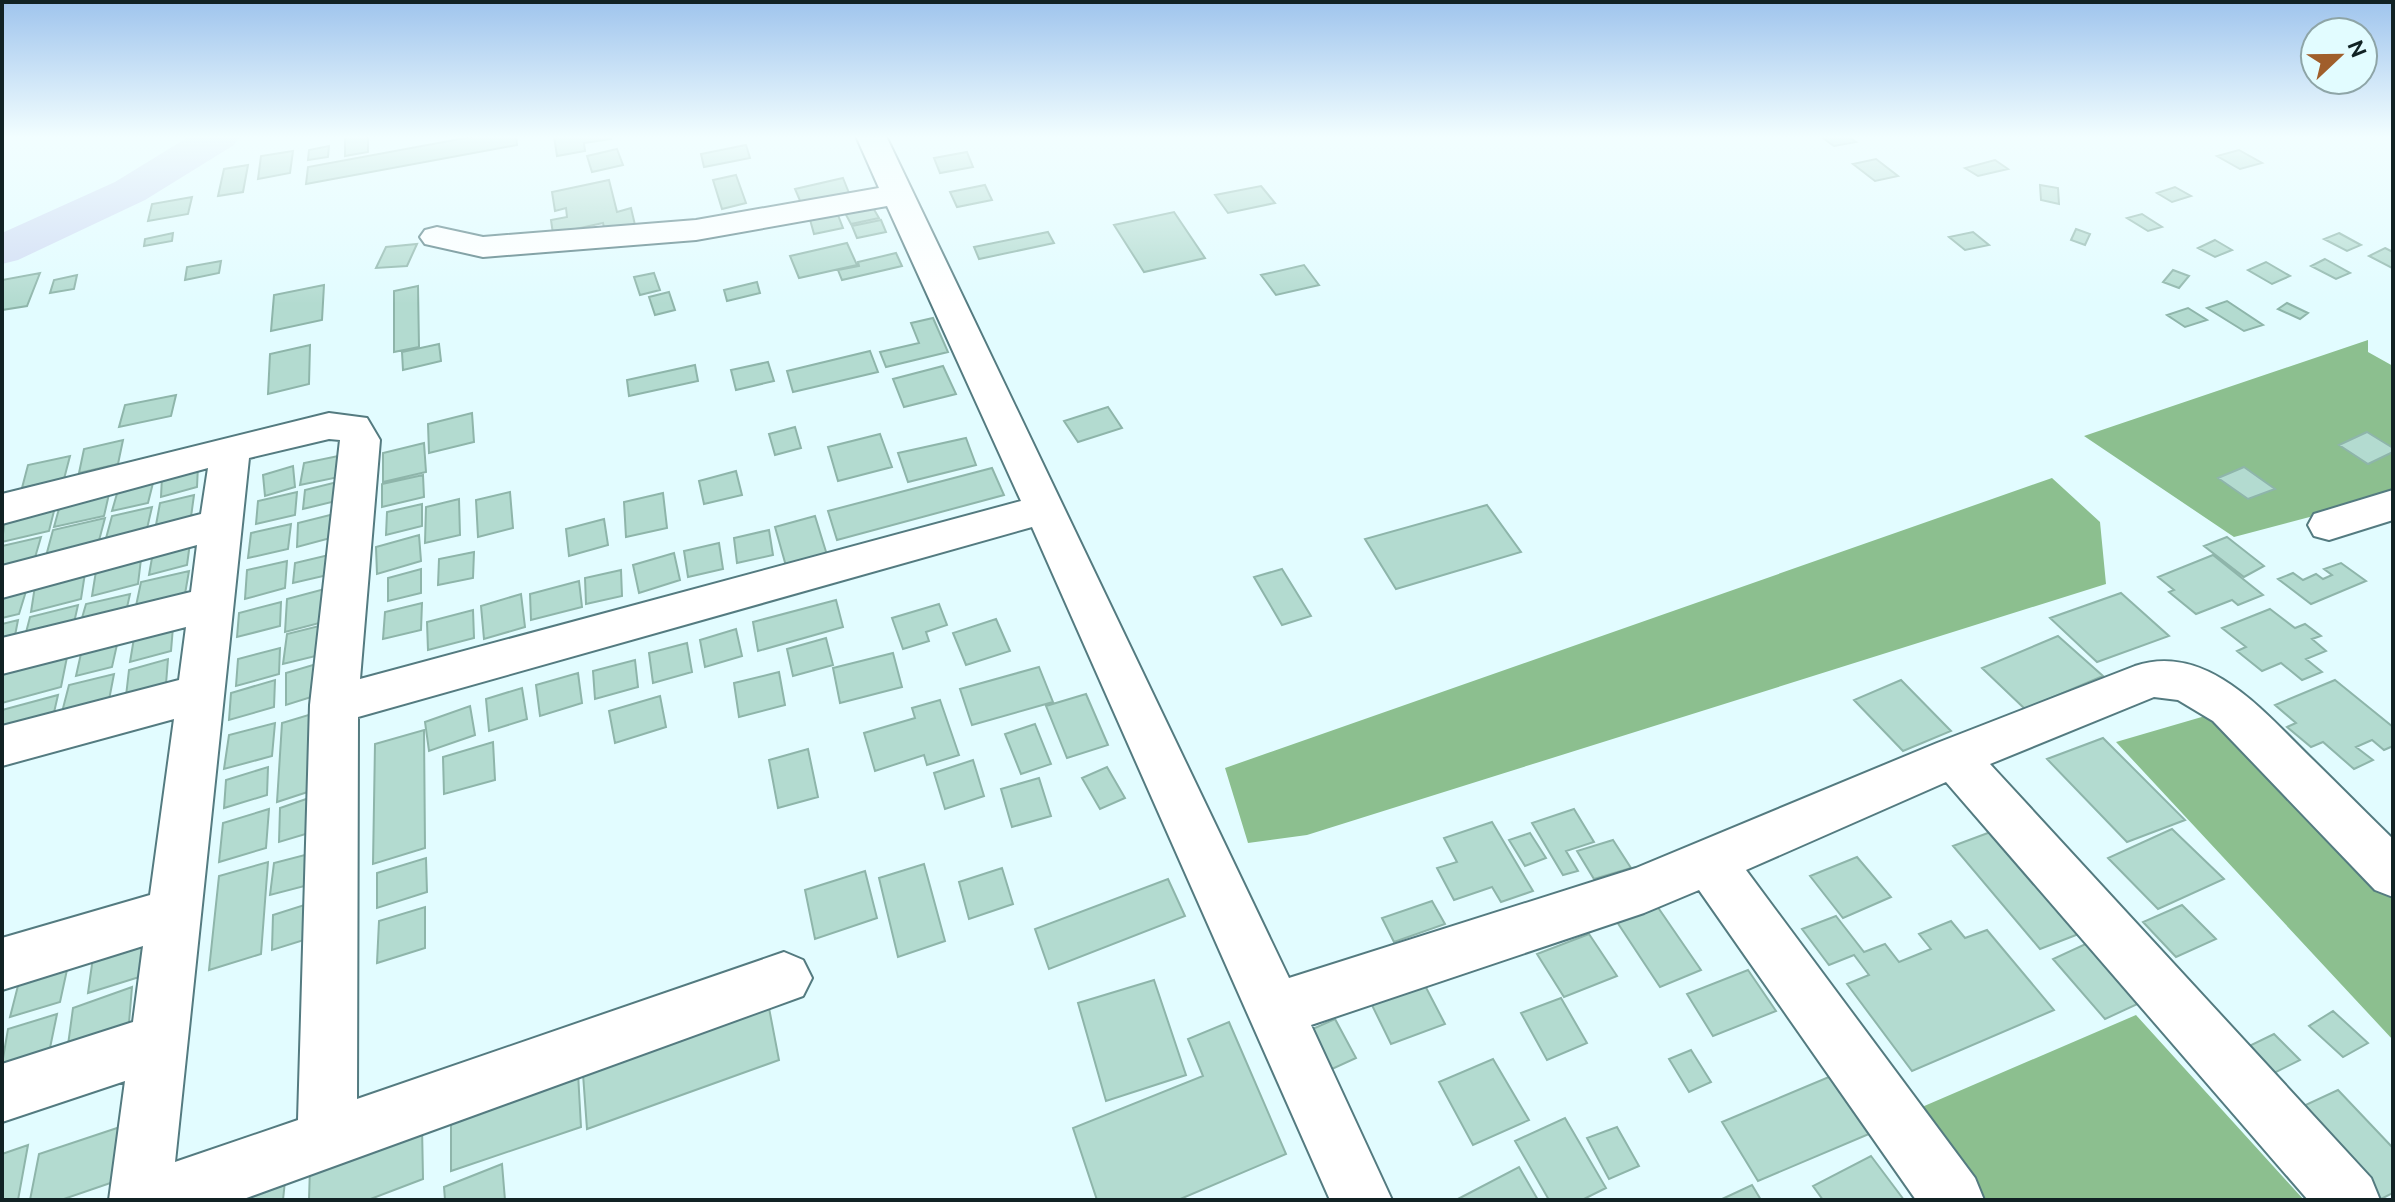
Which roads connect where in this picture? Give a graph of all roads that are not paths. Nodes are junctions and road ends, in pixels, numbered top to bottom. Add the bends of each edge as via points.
1 (899, 194) joint
2 (437, 237) dead end
3 (230, 449) junction
4 (2393, 505) edge
5 (2, 509) edge
6 (1046, 509) junction
7 (221, 524) junction
8 (2329, 525) dead end
9 (2, 582) edge
10 (211, 604) junction
11 (2, 656) edge
12 (201, 693) junction
13 (334, 705) junction
14 (2, 746) edge
15 (1954, 757) junction
16 (1709, 861) junction
17 (2393, 874) edge
18 (174, 912) junction
19 (2, 964) edge
20 (784, 978) dead end
21 (1274, 1010) junction
22 (159, 1042) junction
23 (2, 1093) edge
24 (327, 1138) junction
25 (140, 1200) edge
26 (155, 1200) edge
27 (1361, 1200) edge
28 (1953, 1200) edge
29 (2349, 1200) edge

1 - 2 street via 696,230 483,247
1 - 6 street
3 - 5 street
3 - 7 street
3 - 13 street via 329,426 358,432
4 - 8 street
6 - 13 street
6 - 21 street
7 - 9 street
7 - 10 street
10 - 11 street
10 - 12 street
12 - 14 street
12 - 18 street
13 - 24 street
15 - 16 street
15 - 17 street via 2151,679 2186,681 2230,708
15 - 29 street
16 - 21 street via 1629,894
16 - 28 street
18 - 19 street
18 - 22 street
20 - 24 street
21 - 27 street
22 - 23 street
22 - 25 street
24 - 26 street

